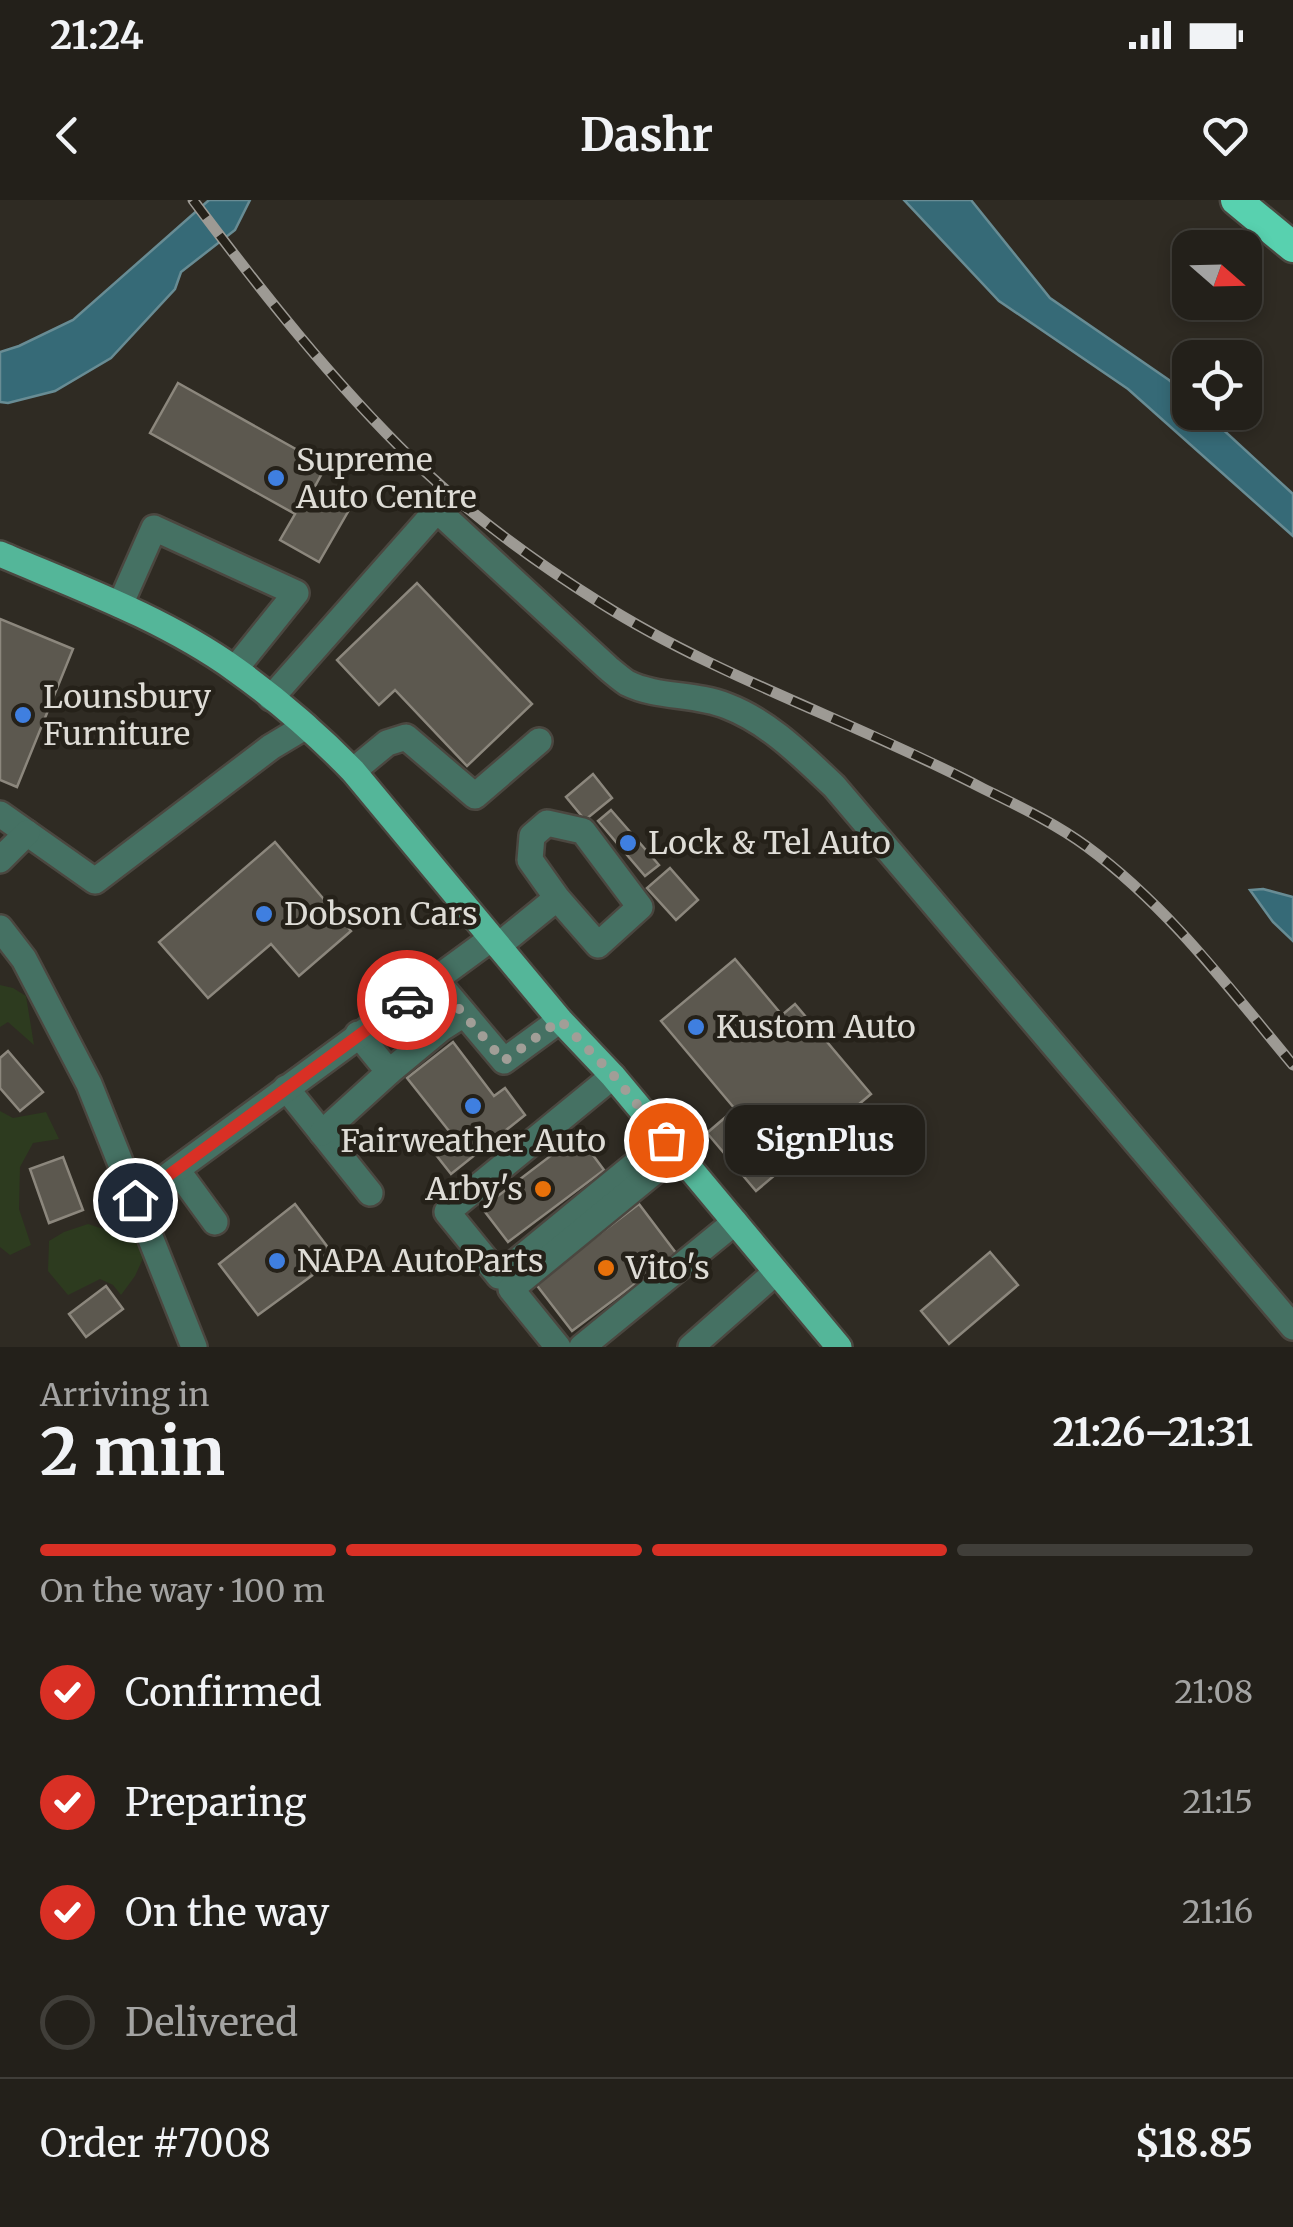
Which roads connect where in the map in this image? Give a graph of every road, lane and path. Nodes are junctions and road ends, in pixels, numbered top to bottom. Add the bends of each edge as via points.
1 (1236, 200) edge
2 (1293, 247) edge
3 (0, 554) edge
4 (120, 605) junction
5 (235, 669) junction
6 (271, 698) junction
7 (306, 726) junction
8 (539, 741) dead end
9 (353, 771) junction
10 (0, 814) edge
11 (27, 833) junction
12 (0, 860) edge
13 (558, 898) junction
14 (0, 928) edge
15 (495, 942) junction
16 (434, 980) junction
17 (464, 1014) junction
18 (560, 1020) junction
19 (358, 1034) junction
20 (389, 1072) junction
21 (614, 1076) junction
22 (286, 1088) junction
23 (322, 1134) junction
24 (672, 1146) junction
25 (176, 1170) junction
26 (370, 1192) dead end
27 (135, 1200) junction
28 (215, 1222) dead end
29 (735, 1222) junction
30 (776, 1272) junction
31 (1293, 1327) edge
32 (194, 1347) edge
33 (558, 1347) edge
34 (582, 1347) edge
35 (690, 1347) edge
36 (840, 1347) edge

1 - 2 highway
3 - 4 main road
4 - 5 main road
4 - 5 street via 154,528 296,594
5 - 6 main road
6 - 7 main road
6 - 31 street via 437,510 626,682 729,706 792,746 834,786
7 - 9 main road
7 - 11 street via 95,881
8 - 9 street via 475,796 406,738 387,743
9 - 15 main road
10 - 11 street
11 - 12 street
13 - 13 street via 598,945 640,907 583,830 546,823 532,836 530,860
13 - 15 street
14 - 27 street via 24,959 89,1084
15 - 16 street
15 - 18 main road
16 - 17 street
16 - 19 street
17 - 18 street via 504,1061
17 - 20 street
18 - 21 main road
19 - 20 street
19 - 22 street
20 - 23 street
21 - 24 main road
21 - 24 street via 447,1212 499,1276
22 - 23 street
22 - 25 street
23 - 26 street
24 - 29 main road
24 - 33 street via 512,1288
25 - 27 street
25 - 28 street
27 - 32 street
29 - 30 main road
29 - 34 street
30 - 35 street
30 - 36 main road

